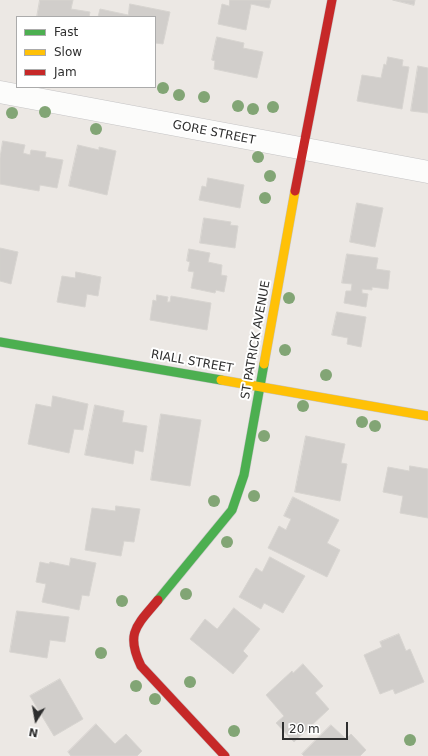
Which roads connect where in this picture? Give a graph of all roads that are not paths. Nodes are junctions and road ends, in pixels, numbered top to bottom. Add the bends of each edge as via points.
1 (332, 0) edge
2 (0, 92) edge
3 (302, 149) junction
4 (428, 172) edge
5 (0, 342) edge
6 (260, 386) junction
7 (428, 416) edge
8 (225, 756) edge

1 - 3 street, ST PATRICK AVENUE
2 - 3 street, GORE STREET
3 - 4 street, GORE STREET
3 - 6 street, ST PATRICK AVENUE
5 - 6 street, RIALL STREET
6 - 7 street, RIALL STREET
6 - 8 street, ST PATRICK AVENUE via 244,475 232,510 139,623 132,637 134,651 141,666

